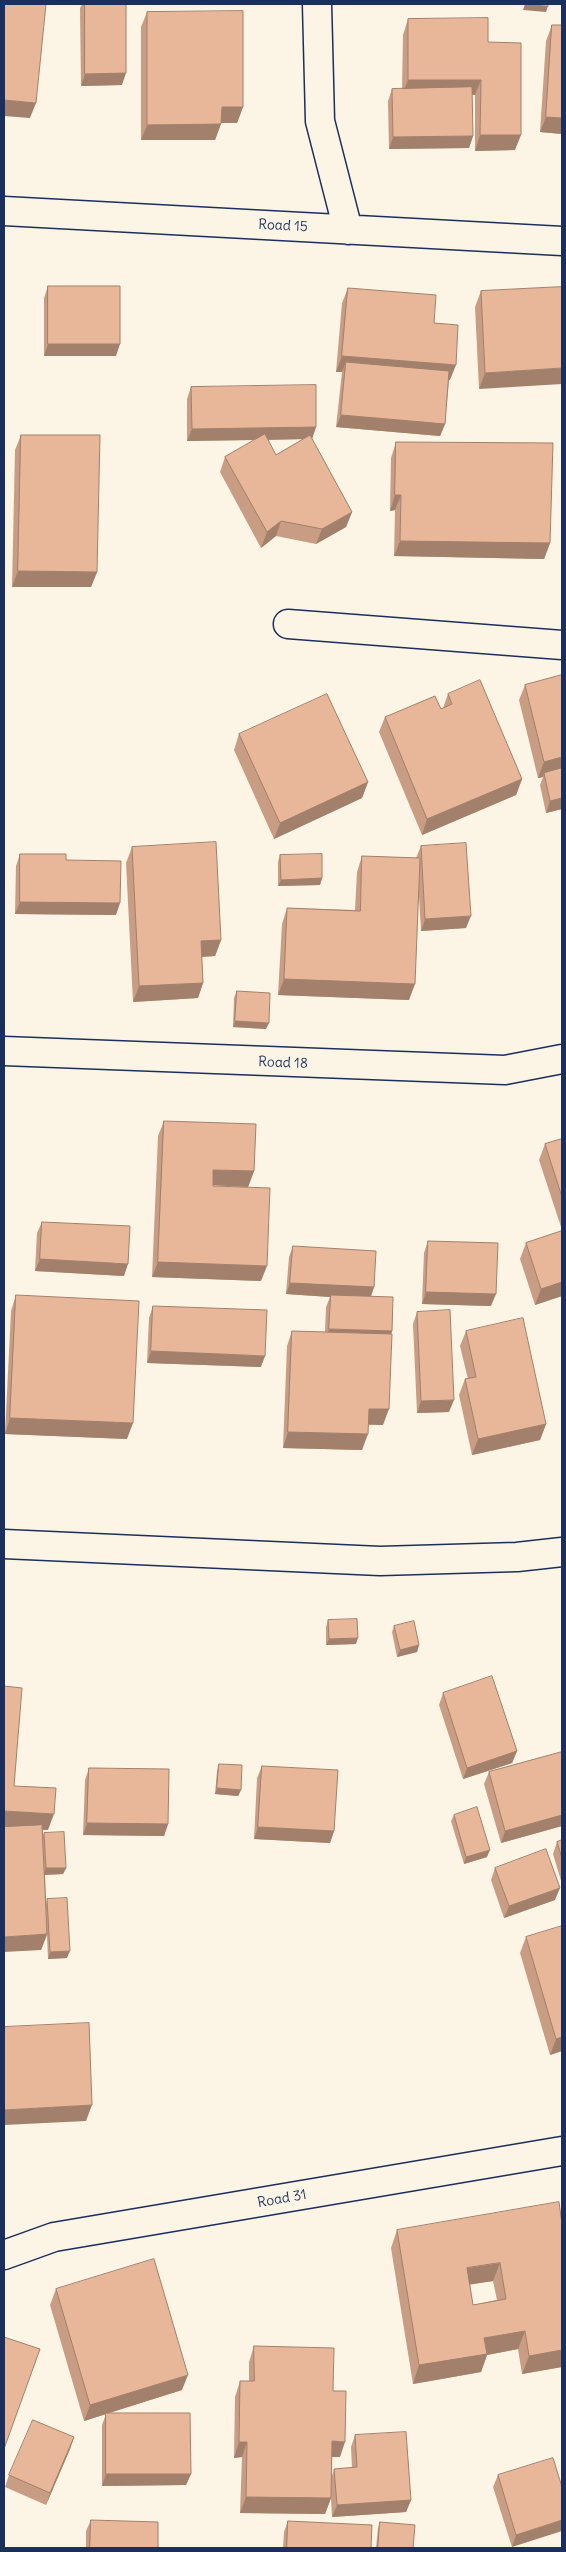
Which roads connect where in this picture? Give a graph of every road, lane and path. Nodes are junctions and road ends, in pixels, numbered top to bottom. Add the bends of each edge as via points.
1 (317, 4) edge
2 (4, 211) edge
3 (348, 230) junction
4 (562, 241) edge
5 (288, 624) dead end
6 (562, 645) edge
7 (4, 1051) edge
8 (562, 1059) edge
9 (4, 1544) edge
10 (562, 1552) edge
11 (562, 2151) edge
12 (4, 2255) edge

1 - 3 street via 320,121
2 - 3 street, Road 15
3 - 4 street, Road 15
5 - 6 street
7 - 8 street, Road 18 via 505,1070
9 - 10 street via 380,1561 516,1557
11 - 12 street, Road 31 via 54,2237

